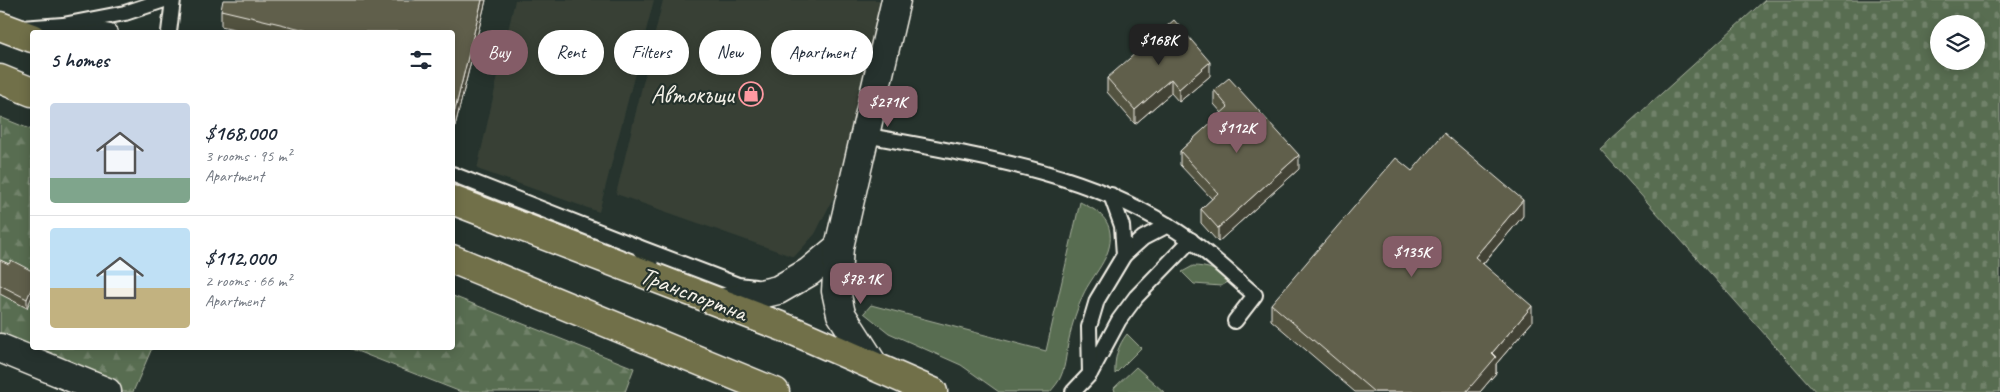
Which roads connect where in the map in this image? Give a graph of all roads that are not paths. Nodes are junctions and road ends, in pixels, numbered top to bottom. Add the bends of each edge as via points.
1 (164, 0) edge
2 (173, 0) edge
3 (896, 0) edge
4 (63, 25) junction
5 (97, 30) edge
6 (169, 30) edge
7 (14, 31) edge
8 (0, 79) edge
9 (30, 91) edge
10 (865, 135) junction
11 (455, 175) edge
12 (1111, 195) junction
13 (455, 201) edge
14 (1168, 225) junction
15 (1191, 240) junction
16 (638, 246) junction
17 (839, 247) junction
18 (1124, 255) junction
19 (455, 260) edge
20 (661, 280) junction
21 (778, 290) junction
22 (721, 303) junction
23 (1235, 321) dead end
24 (0, 348) edge
25 (873, 364) junction
26 (1090, 374) junction
27 (106, 392) edge
28 (774, 392) edge
29 (933, 392) edge
30 (1073, 392) edge
31 (1085, 392) edge

1 - 4 lane via 125,13
2 - 6 lane
3 - 10 street
4 - 5 lane
4 - 7 lane
8 - 9 main road
10 - 12 lane via 1049,174
10 - 17 street
11 - 16 lane
12 - 14 lane
12 - 18 lane via 1122,226
13 - 20 main road, Транспортна
14 - 15 lane
14 - 18 lane via 1143,238
15 - 23 lane via 1255,295
15 - 26 lane via 1136,297 1119,320
16 - 20 lane
16 - 21 lane via 738,285
17 - 21 street via 810,272
17 - 25 street via 836,291 841,314
18 - 26 lane via 1097,300 1089,327
19 - 28 main road
20 - 22 main road, Транспортна
21 - 22 street
22 - 25 main road, Транспортна
24 - 27 street
25 - 29 main road, Транспортна
26 - 30 lane
26 - 31 lane

